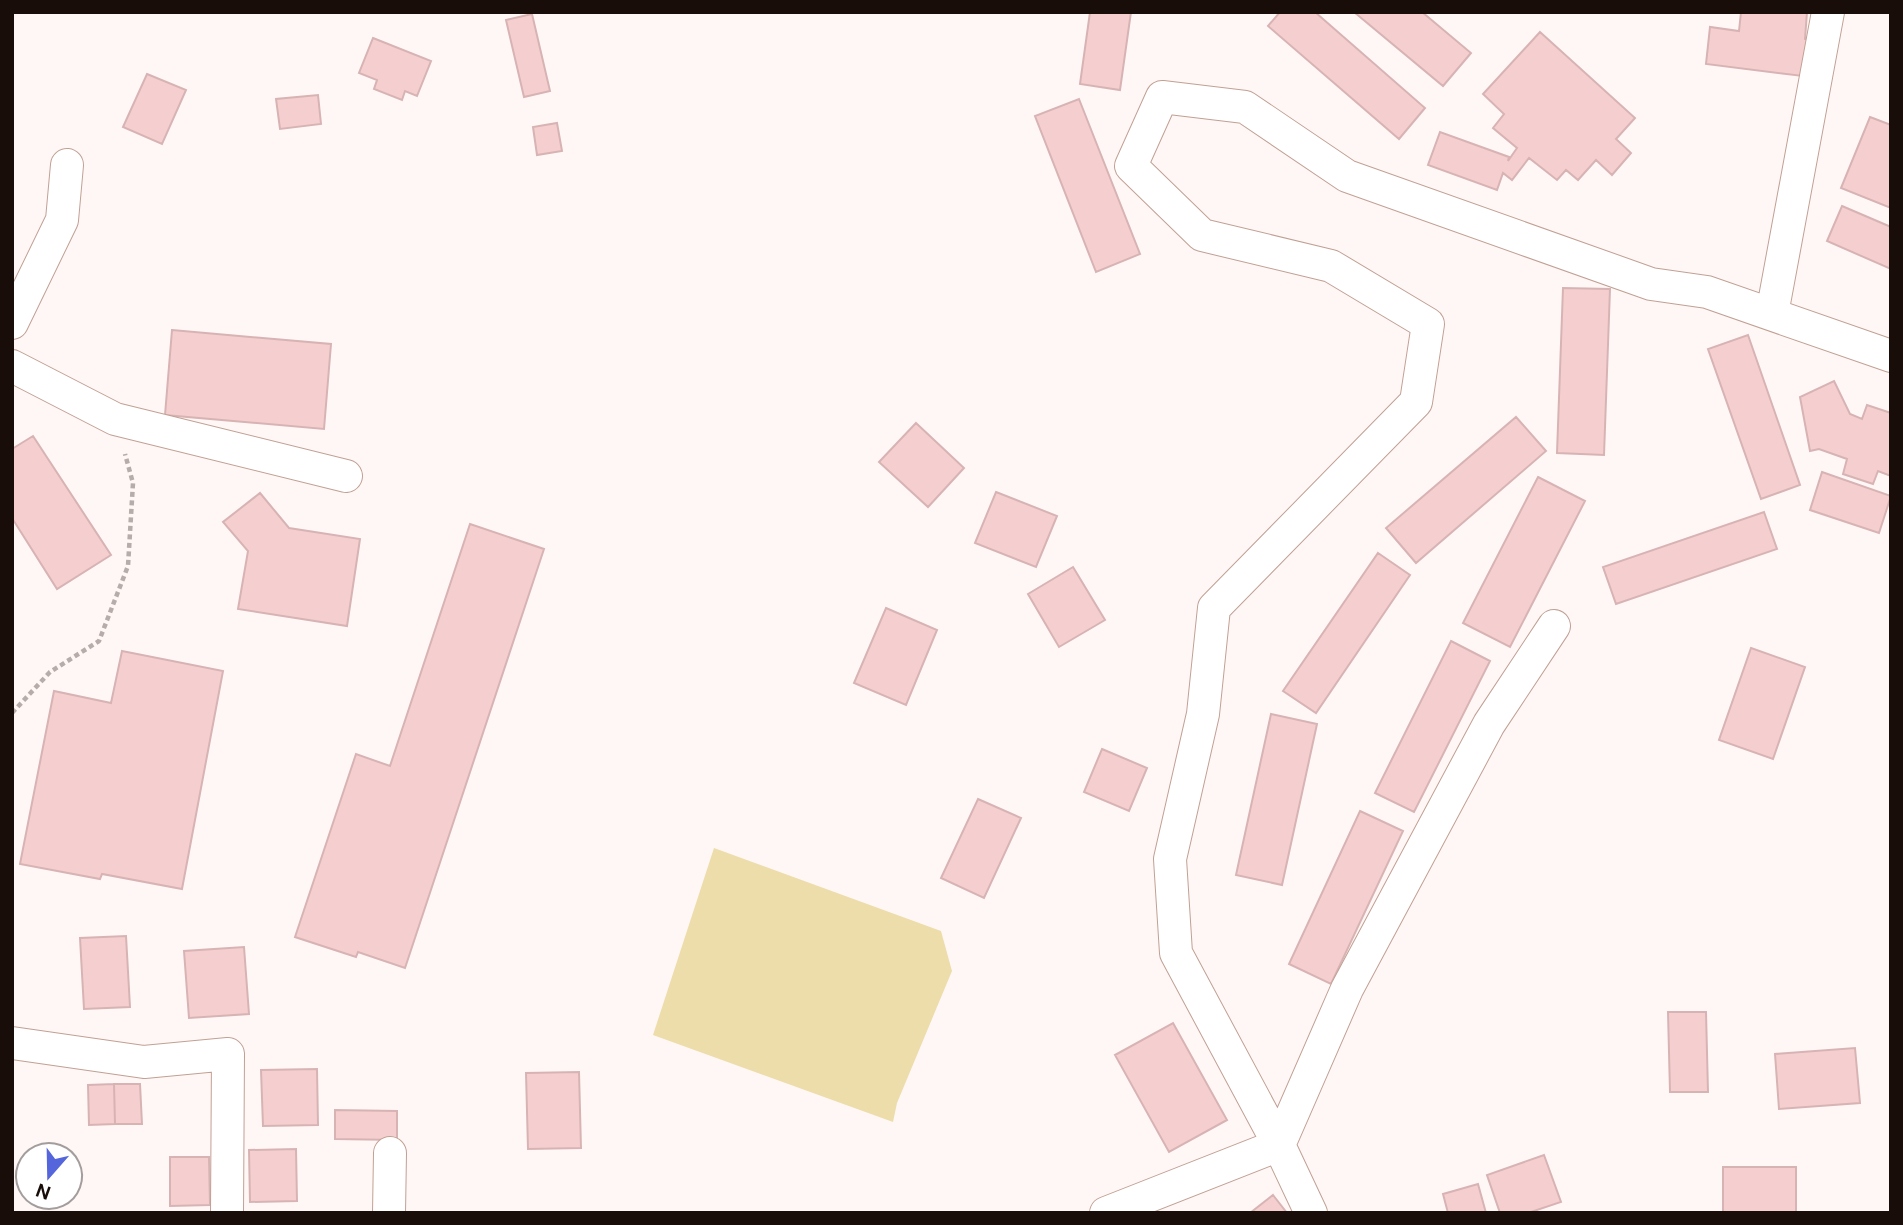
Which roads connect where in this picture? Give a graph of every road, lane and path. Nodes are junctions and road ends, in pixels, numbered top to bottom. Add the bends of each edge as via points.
1 (1828, 12) edge
2 (67, 164) dead end
3 (1772, 314) junction
4 (12, 323) edge
5 (1891, 356) edge
6 (12, 366) edge
7 (115, 419) junction
8 (346, 476) dead end
9 (1554, 626) dead end
10 (12, 713) edge
11 (12, 1043) edge
12 (1279, 1145) junction
13 (390, 1153) dead end
14 (227, 1213) edge
15 (389, 1213) edge
16 (1106, 1213) edge
17 (1311, 1213) edge

1 - 3 street
2 - 4 street via 62,220
3 - 5 street
3 - 12 street via 1707,292 1651,284 1347,176 1245,107 1162,97 1131,166 1202,235 1331,266 1428,324 1416,402 1214,608 1203,714 1170,859 1176,953
6 - 7 street
7 - 8 street
7 - 10 path via 133,483 128,566 99,641 50,672
9 - 12 street via 1489,724 1347,989
11 - 14 street via 144,1062 228,1054
12 - 16 street
12 - 17 street
13 - 15 street

